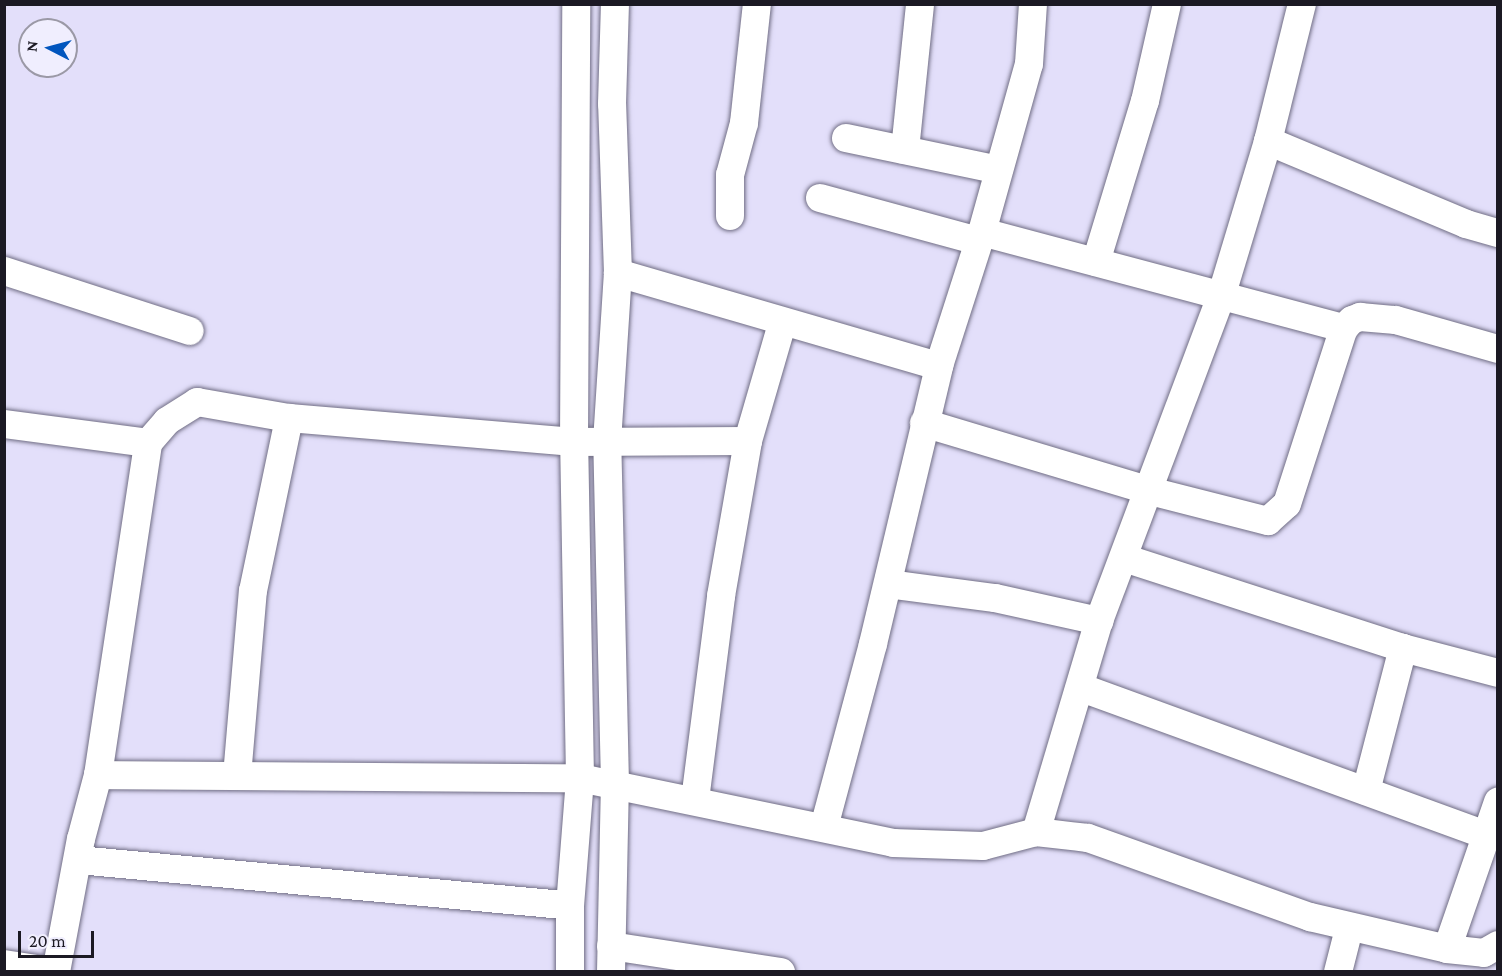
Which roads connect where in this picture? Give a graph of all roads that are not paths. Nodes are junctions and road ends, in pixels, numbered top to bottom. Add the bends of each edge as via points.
1 (576, 4) edge
2 (615, 4) edge
3 (757, 4) edge
4 (920, 4) edge
5 (1033, 4) edge
6 (1167, 4) edge
7 (1302, 4) edge
8 (846, 138) dead end
9 (1268, 141) junction
10 (905, 150) junction
11 (999, 170) junction
12 (820, 198) dead end
13 (730, 216) dead end
14 (1497, 233) edge
15 (980, 236) junction
16 (1096, 262) junction
17 (4, 271) edge
18 (618, 273) junction
19 (1221, 297) junction
20 (782, 324) junction
21 (1344, 328) junction
22 (190, 331) dead end
23 (1497, 349) edge
24 (939, 366) junction
25 (289, 418) junction
26 (924, 423) junction
27 (4, 424) edge
28 (608, 441) junction
29 (748, 441) junction
30 (574, 442) junction
31 (148, 443) junction
32 (1150, 491) junction
33 (1124, 558) junction
34 (888, 584) junction
35 (1099, 621) junction
36 (1403, 648) junction
37 (1497, 673) edge
38 (1082, 688) junction
39 (98, 775) junction
40 (237, 776) junction
41 (580, 778) junction
42 (615, 784) junction
43 (1366, 790) junction
44 (695, 800) junction
45 (1497, 802) edge
46 (824, 827) junction
47 (1036, 832) junction
48 (1486, 835) junction
49 (78, 860) junction
50 (570, 906) junction
51 (1349, 929) junction
52 (1497, 945) edge
53 (1447, 949) junction
54 (611, 959) edge
55 (4, 964) edge
56 (56, 972) edge
57 (570, 972) edge
58 (781, 972) edge
59 (1338, 972) edge

1 - 30 street
2 - 18 street via 612,105
3 - 13 street via 744,123 730,175
4 - 10 street
5 - 11 street via 1029,64
6 - 16 street via 1145,101
7 - 9 street
8 - 10 street
9 - 14 street via 1466,224
9 - 19 street
10 - 11 street
11 - 15 street
12 - 15 street
15 - 16 street
15 - 24 street
16 - 19 street
17 - 22 street
18 - 20 street
18 - 28 street
19 - 21 street
19 - 32 street
20 - 24 street
20 - 29 street
21 - 23 street via 1360,317 1396,320
21 - 32 street via 1287,504 1276,518 1259,520
24 - 26 street
25 - 30 street
25 - 31 street via 197,402 167,421
25 - 40 street via 253,591
26 - 32 street
26 - 34 street
27 - 31 street
28 - 29 street
28 - 30 street
28 - 42 street
29 - 44 street via 721,596
30 - 41 street
31 - 39 street
32 - 33 street
33 - 35 street
33 - 36 street
34 - 35 street via 995,598
34 - 46 street
35 - 38 street
36 - 37 street
36 - 43 street
38 - 43 street
38 - 47 street
39 - 40 street
39 - 49 street
40 - 41 street
41 - 42 street
41 - 50 street
42 - 44 street
42 - 54 street
43 - 48 street
44 - 46 street
45 - 48 street
46 - 47 street via 893,843 983,846
47 - 51 street via 1088,838 1215,886
48 - 53 street
49 - 50 street
49 - 56 street
50 - 57 street
51 - 53 street
51 - 59 street
52 - 53 street via 1484,953
54 - 58 street
55 - 56 street

